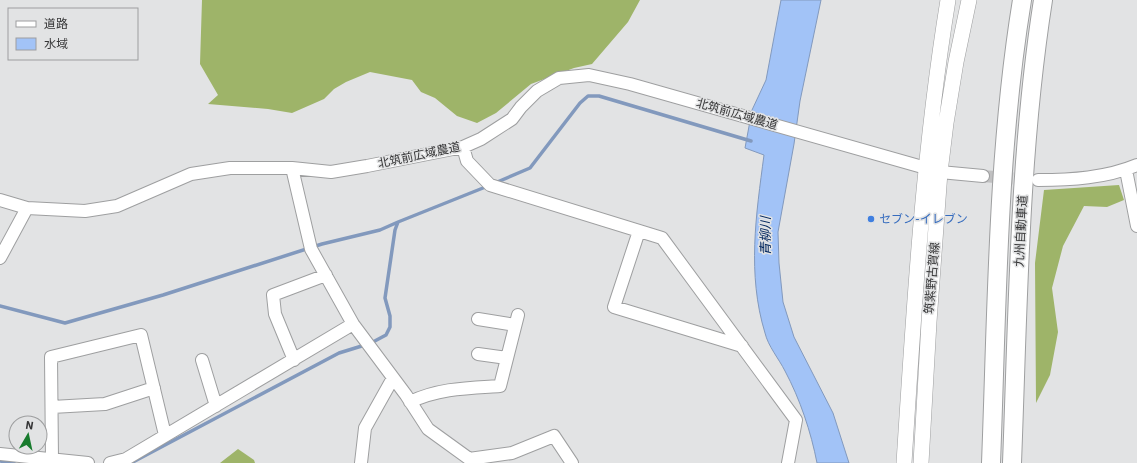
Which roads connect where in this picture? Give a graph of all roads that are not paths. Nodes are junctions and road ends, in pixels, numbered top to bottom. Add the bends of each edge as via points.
1 (948, 0) edge
2 (969, 0) edge
3 (1022, 0) edge
4 (1043, 0) edge
5 (463, 147) junction
6 (926, 167) junction
7 (1132, 167) edge
8 (292, 168) junction
9 (940, 172) junction
10 (983, 176) tunnel mouth
11 (1038, 180) tunnel mouth
12 (1134, 196) edge
13 (0, 200) edge
14 (27, 208) junction
15 (1137, 226) edge
16 (639, 231) junction
17 (0, 258) edge
18 (326, 276) junction
19 (478, 319) dead end
20 (354, 324) junction
21 (742, 346) junction
22 (478, 354) dead end
23 (507, 358) junction
24 (202, 360) dead end
25 (294, 360) junction
26 (393, 378) junction
27 (154, 388) junction
28 (410, 402) junction
29 (216, 406) junction
30 (52, 407) junction
31 (165, 436) junction
32 (0, 454) edge
33 (52, 460) junction
34 (127, 461) edge
35 (472, 461) edge
36 (88, 463) edge
37 (110, 463) edge
38 (361, 463) edge
39 (572, 463) edge
40 (788, 463) edge
41 (904, 463) edge
42 (921, 463) edge
43 (991, 463) edge
44 (1012, 463) edge

1 - 6 main road, 筑紫野古賀線
2 - 9 main road, 筑紫野古賀線 via 952,85
3 - 43 highway, 九州自動車道 via 1003,181
4 - 44 highway, 九州自動車道 via 1026,154
5 - 6 street, 北筑前広域農道 via 508,122 537,91 559,78 590,75
5 - 8 street, 北筑前広域農道 via 331,172
5 - 16 street via 467,161 490,185
6 - 9 street, 北筑前広域農道
6 - 41 main road, 筑紫野古賀線 via 917,258
7 - 11 street via 1098,176
7 - 12 street
8 - 14 street, 北筑前広域農道 via 230,168 191,174 117,206 85,211
8 - 18 street via 311,249
9 - 10 street, 北筑前広域農道
9 - 42 main road, 筑紫野古賀線
12 - 15 street
13 - 14 street, 北筑前広域農道
14 - 17 street
16 - 21 street via 662,238
16 - 21 street via 614,307
18 - 20 street
18 - 25 street via 273,295 275,314
19 - 23 street via 516,320
20 - 25 street
20 - 26 street
21 - 40 street via 796,420
22 - 23 street
23 - 28 street via 500,386 446,390 425,394
24 - 29 street
25 - 29 street
26 - 28 street
26 - 38 street via 365,428
27 - 30 street via 105,404
27 - 30 street via 141,335 50,357
27 - 31 street
28 - 35 street via 428,429
29 - 31 street
30 - 33 street
31 - 34 street
32 - 33 street
33 - 36 street
34 - 37 street
35 - 39 street via 512,453 554,436

